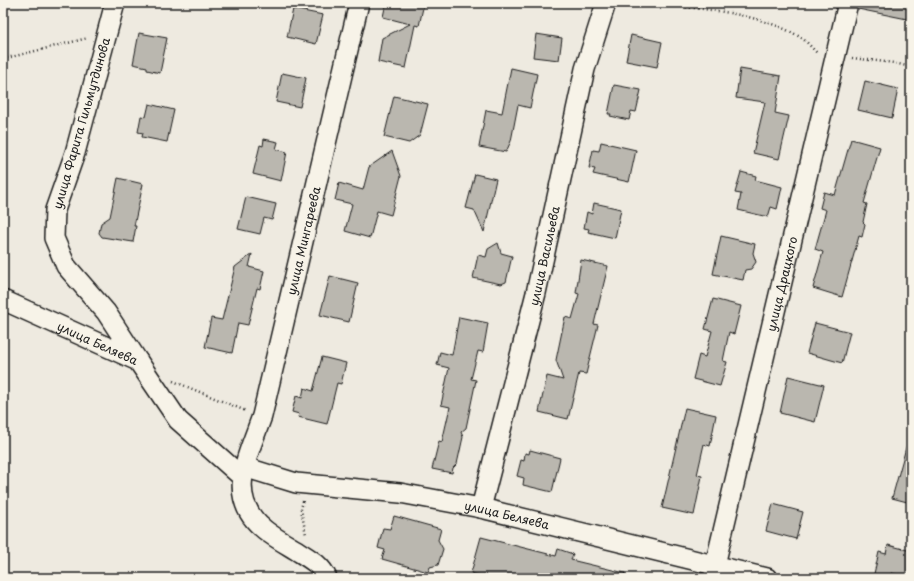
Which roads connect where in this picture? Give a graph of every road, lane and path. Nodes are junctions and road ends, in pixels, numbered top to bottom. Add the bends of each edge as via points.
1 (115, 3) edge
2 (359, 3) edge
3 (848, 3) edge
4 (606, 4) edge
5 (107, 34) junction
6 (3, 59) edge
7 (831, 67) junction
8 (911, 67) edge
9 (3, 300) edge
10 (138, 361) junction
11 (167, 378) dead end
12 (262, 416) junction
13 (243, 472) junction
14 (322, 485) junction
15 (481, 508) junction
16 (307, 539) dead end
17 (714, 571) edge
18 (327, 578) edge
19 (767, 578) edge

1 - 5 street, улица Фарита Гильмутдинова
2 - 12 street, улица Мингареева
3 - 7 street, улица Драцкого
4 - 7 path via 646,4 720,11 774,25 803,40
4 - 15 street, улица Васильева via 584,69 536,293
5 - 6 path
5 - 10 street, улица Фарита Гильмутдинова via 75,153 55,210 54,238 66,266 106,312
7 - 8 path via 852,58
7 - 17 street, улица Драцкого
9 - 10 street, улица Беляева
10 - 13 street, улица Беляева via 178,420
11 - 12 path via 231,406
12 - 13 street, улица Мингареева
13 - 14 street, улица Беляева via 296,483
13 - 18 street via 242,493 248,511 264,530 318,565
14 - 15 street, улица Беляева via 400,493
14 - 16 path via 306,494 301,509
15 - 17 street, улица Беляева
17 - 19 street, улица Беляева

